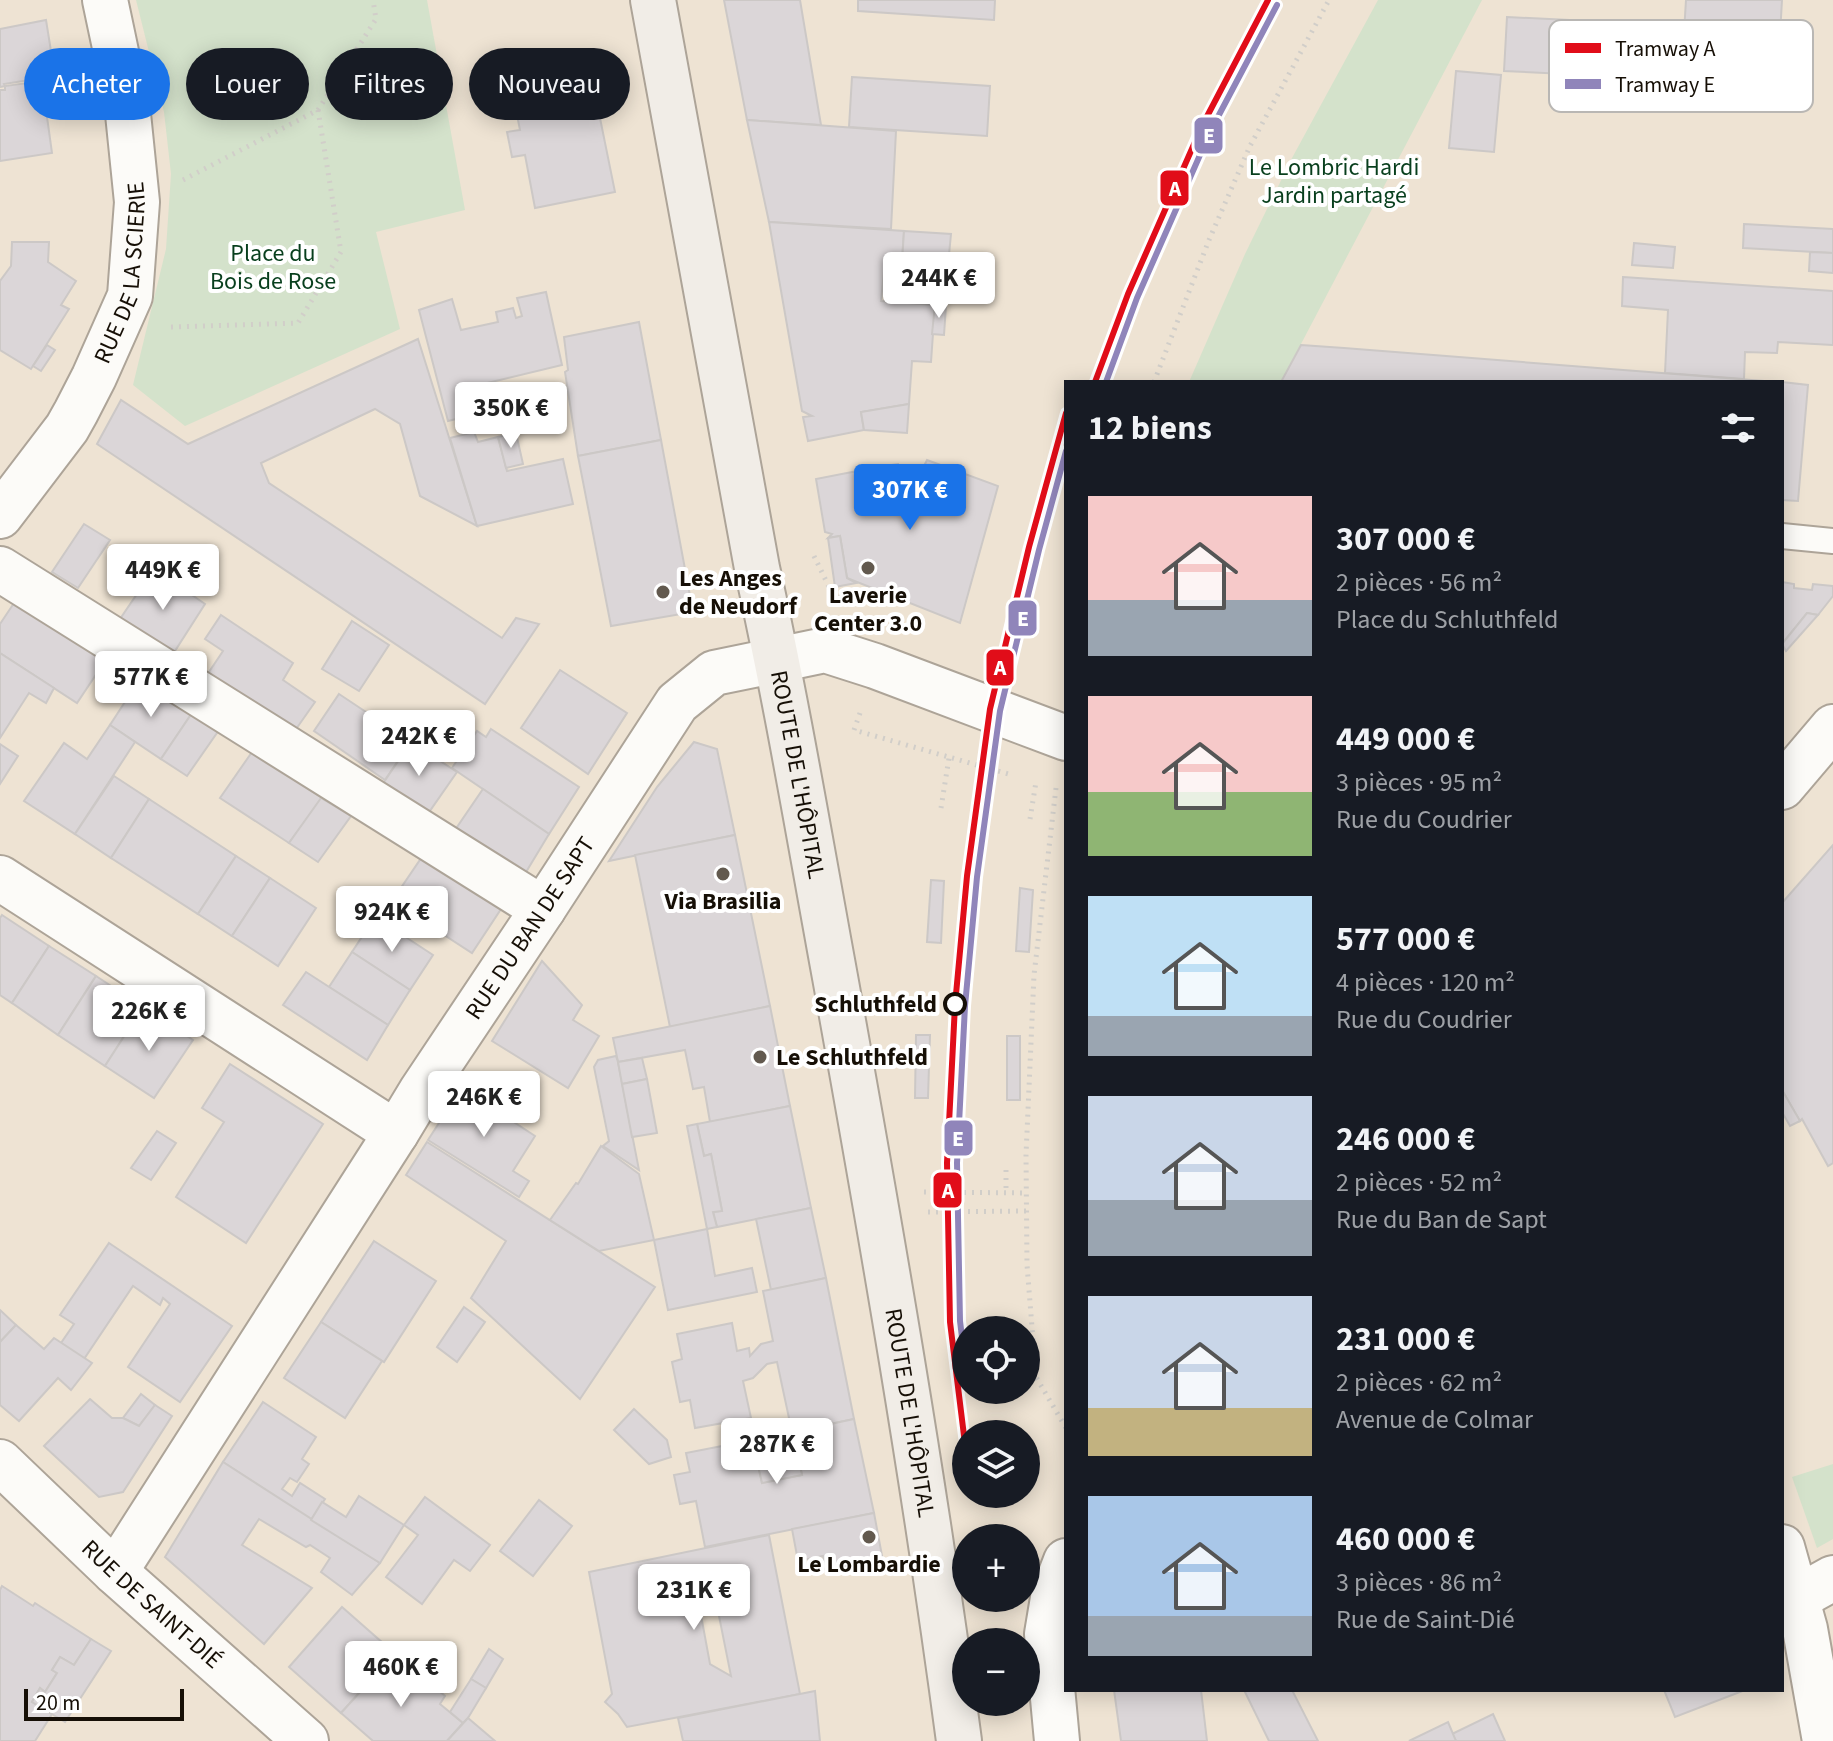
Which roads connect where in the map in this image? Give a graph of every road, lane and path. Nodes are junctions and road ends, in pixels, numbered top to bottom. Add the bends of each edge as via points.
1 (105, 0) edge
2 (373, 0) edge
3 (653, 0) edge
4 (1329, 0) edge
5 (318, 110) junction
6 (183, 180) dead end
7 (184, 327) dead end
8 (1155, 380) edge
9 (0, 516) edge
10 (1784, 536) edge
11 (1833, 541) edge
12 (814, 556) dead end
13 (0, 569) edge
14 (860, 607) dead end
15 (777, 660) junction
16 (1833, 727) edge
17 (854, 730) dead end
18 (1064, 737) edge
19 (950, 758) junction
20 (1036, 782) junction
21 (1784, 785) edge
22 (1056, 788) junction
23 (1064, 790) edge
24 (941, 808) dead end
25 (1030, 819) dead end
26 (0, 878) edge
27 (543, 909) junction
28 (396, 1133) junction
29 (1006, 1170) dead end
30 (924, 1192) dead end
31 (1006, 1193) junction
32 (1027, 1193) junction
33 (1027, 1211) junction
34 (879, 1221) junction
35 (1064, 1425) edge
36 (0, 1462) edge
37 (1784, 1549) edge
38 (1064, 1566) edge
39 (115, 1572) junction
40 (1815, 1588) edge
41 (306, 1741) edge
42 (959, 1741) edge
43 (1057, 1741) edge
44 (1825, 1741) edge

1 - 9 street, RUE DE LA SCIERIE via 127,104 137,202 130,296 67,428
2 - 5 path via 376,19
3 - 15 main road, ROUTE DE L'HÔPITAL
4 - 8 path via 1250,146
5 - 6 path
5 - 7 path via 341,252 298,323
10 - 11 lane
12 - 14 path via 832,593
13 - 27 street
15 - 18 street, RUE DU BAN DE SAPT via 825,650
15 - 27 street, RUE DU BAN DE SAPT via 714,673 677,703
15 - 34 main road, ROUTE DE L'HÔPITAL
16 - 21 street
17 - 19 path
19 - 20 path
19 - 24 path
20 - 22 path
20 - 25 path
22 - 23 path
22 - 32 path via 1034,975
26 - 28 street
27 - 28 street, RUE DU BAN DE SAPT
28 - 39 street, RUE DU BAN DE SAPT
29 - 31 path
30 - 31 path
31 - 32 path
32 - 33 path
33 - 34 path via 925,1212
33 - 35 path via 1036,1377
34 - 42 main road, ROUTE DE L'HÔPITAL
36 - 39 street, RUE DE SAINT-DIÉ
37 - 40 street
38 - 43 street via 1047,1634
39 - 41 street, RUE DE SAINT-DIÉ
40 - 44 street via 1805,1629

